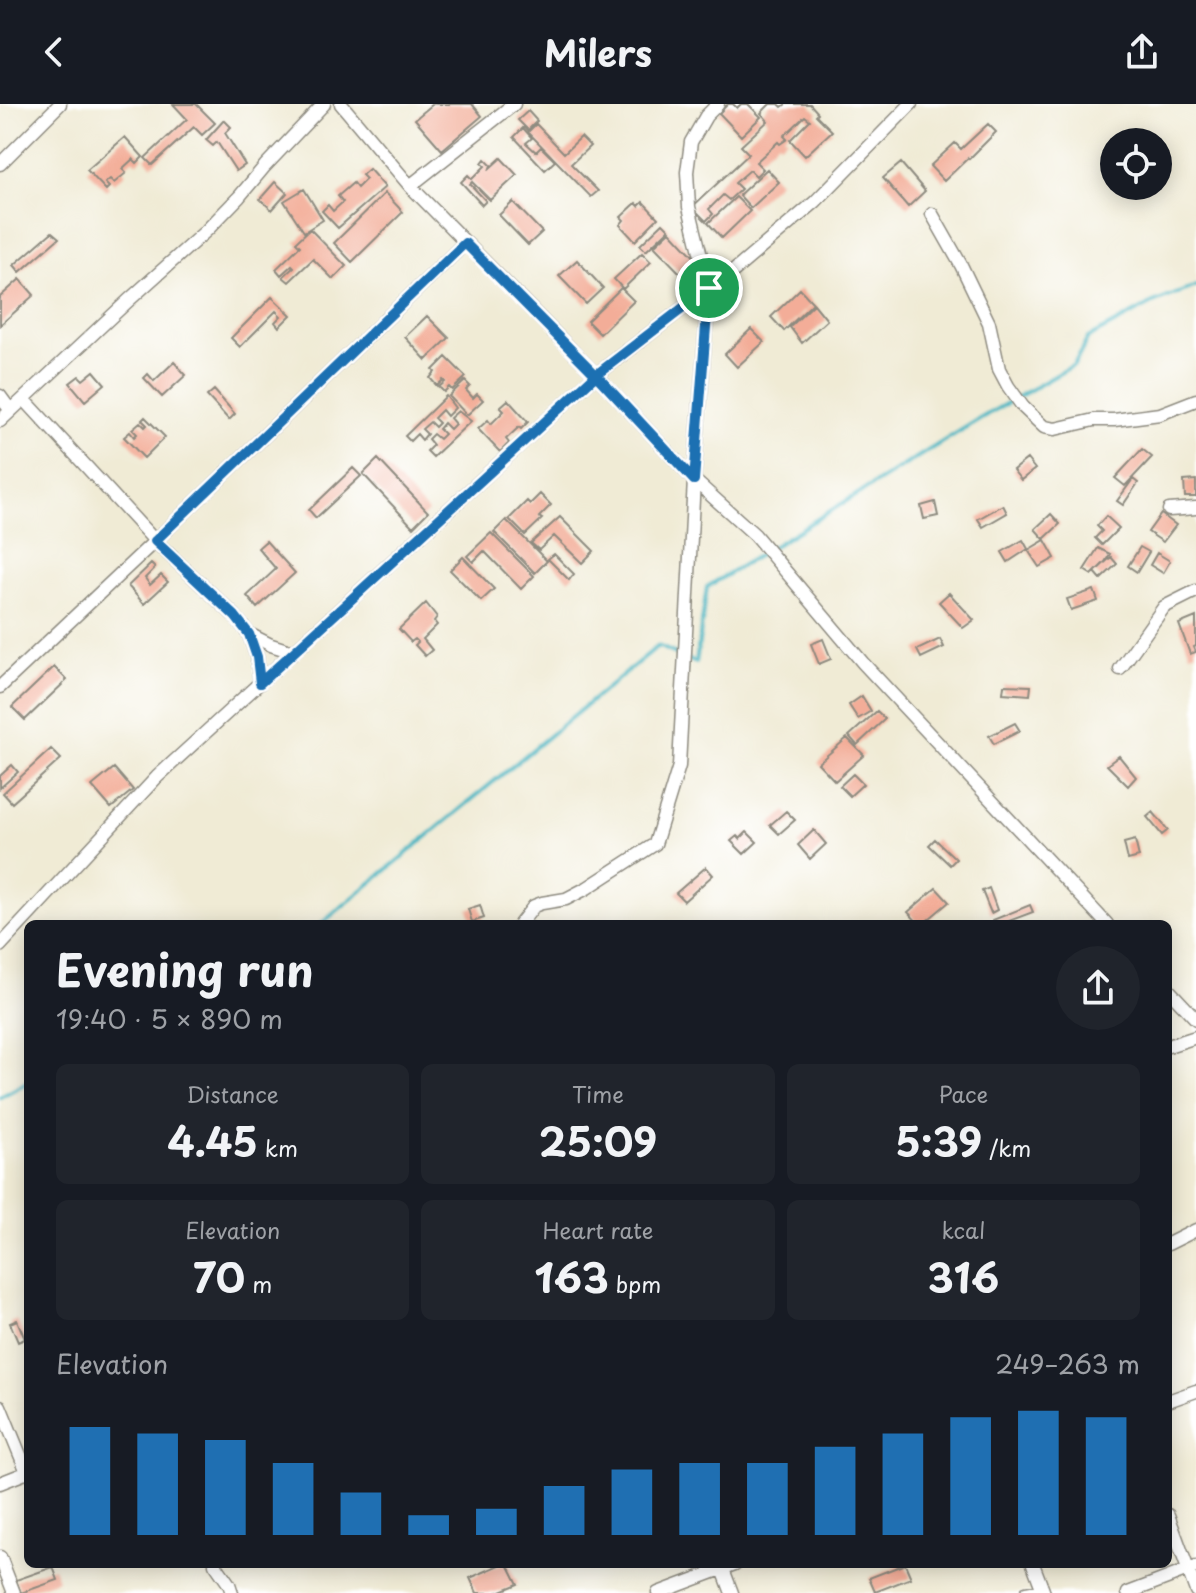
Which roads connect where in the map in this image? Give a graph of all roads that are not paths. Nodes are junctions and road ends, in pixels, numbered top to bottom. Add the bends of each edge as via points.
1 (60, 104) edge
2 (324, 104) edge
3 (341, 104) edge
4 (514, 104) edge
5 (718, 104) edge
6 (903, 107) edge
7 (0, 164) edge
8 (410, 186) junction
9 (932, 214) dead end
10 (465, 243) junction
11 (709, 288) junction
12 (596, 375) junction
13 (0, 396) edge
14 (24, 399) junction
15 (1196, 400) edge
16 (11, 411) junction
17 (0, 421) edge
18 (694, 480) junction
19 (1196, 508) edge
20 (1169, 510) dead end
21 (155, 541) junction
22 (1196, 591) edge
23 (249, 634) junction
24 (293, 652) junction
25 (1120, 669) dead end
26 (260, 683) junction
27 (0, 687) edge
28 (524, 920) edge
29 (1103, 920) edge
30 (2, 941) edge
31 (1172, 993) edge
32 (1196, 1019) edge
33 (1196, 1037) edge
34 (1172, 1045) edge
35 (1196, 1230) edge
36 (1172, 1242) edge
37 (1196, 1391) edge
38 (1172, 1400) edge
39 (0, 1406) edge
40 (24, 1463) edge
41 (24, 1474) edge
42 (0, 1483) edge
43 (1172, 1524) edge
44 (0, 1557) edge
45 (218, 1568) edge
46 (721, 1568) edge
47 (726, 1568) edge
48 (1035, 1568) edge
49 (1192, 1568) edge
50 (1196, 1591) edge
51 (1044, 1592) edge
52 (14, 1593) edge
53 (232, 1593) edge
54 (658, 1593) edge
55 (732, 1593) edge
56 (1026, 1593) edge
57 (1128, 1593) edge

1 - 7 street
2 - 14 street via 207,230
3 - 8 street
4 - 8 street
5 - 11 street via 691,142 687,172 689,207
6 - 11 street via 815,202
8 - 10 street
9 - 15 street via 989,323 999,369 1023,407 1044,427 1160,414
10 - 12 street
10 - 21 street
11 - 12 street
11 - 18 street
12 - 18 street
12 - 24 street
13 - 16 street
14 - 16 street
14 - 21 street
16 - 17 street
18 - 28 street via 679,766 655,844 577,894 534,906
18 - 29 street via 755,535 863,663
19 - 20 street
21 - 23 street
21 - 27 street
22 - 25 street via 1164,607
23 - 24 street
23 - 26 street
24 - 26 street
26 - 30 street via 157,777
31 - 32 street
33 - 34 street
35 - 36 street
37 - 38 street
39 - 40 street
41 - 42 street
43 - 49 street
44 - 52 street
45 - 53 street
46 - 54 street
47 - 55 street
48 - 51 street
49 - 50 street
49 - 57 street
51 - 56 street

